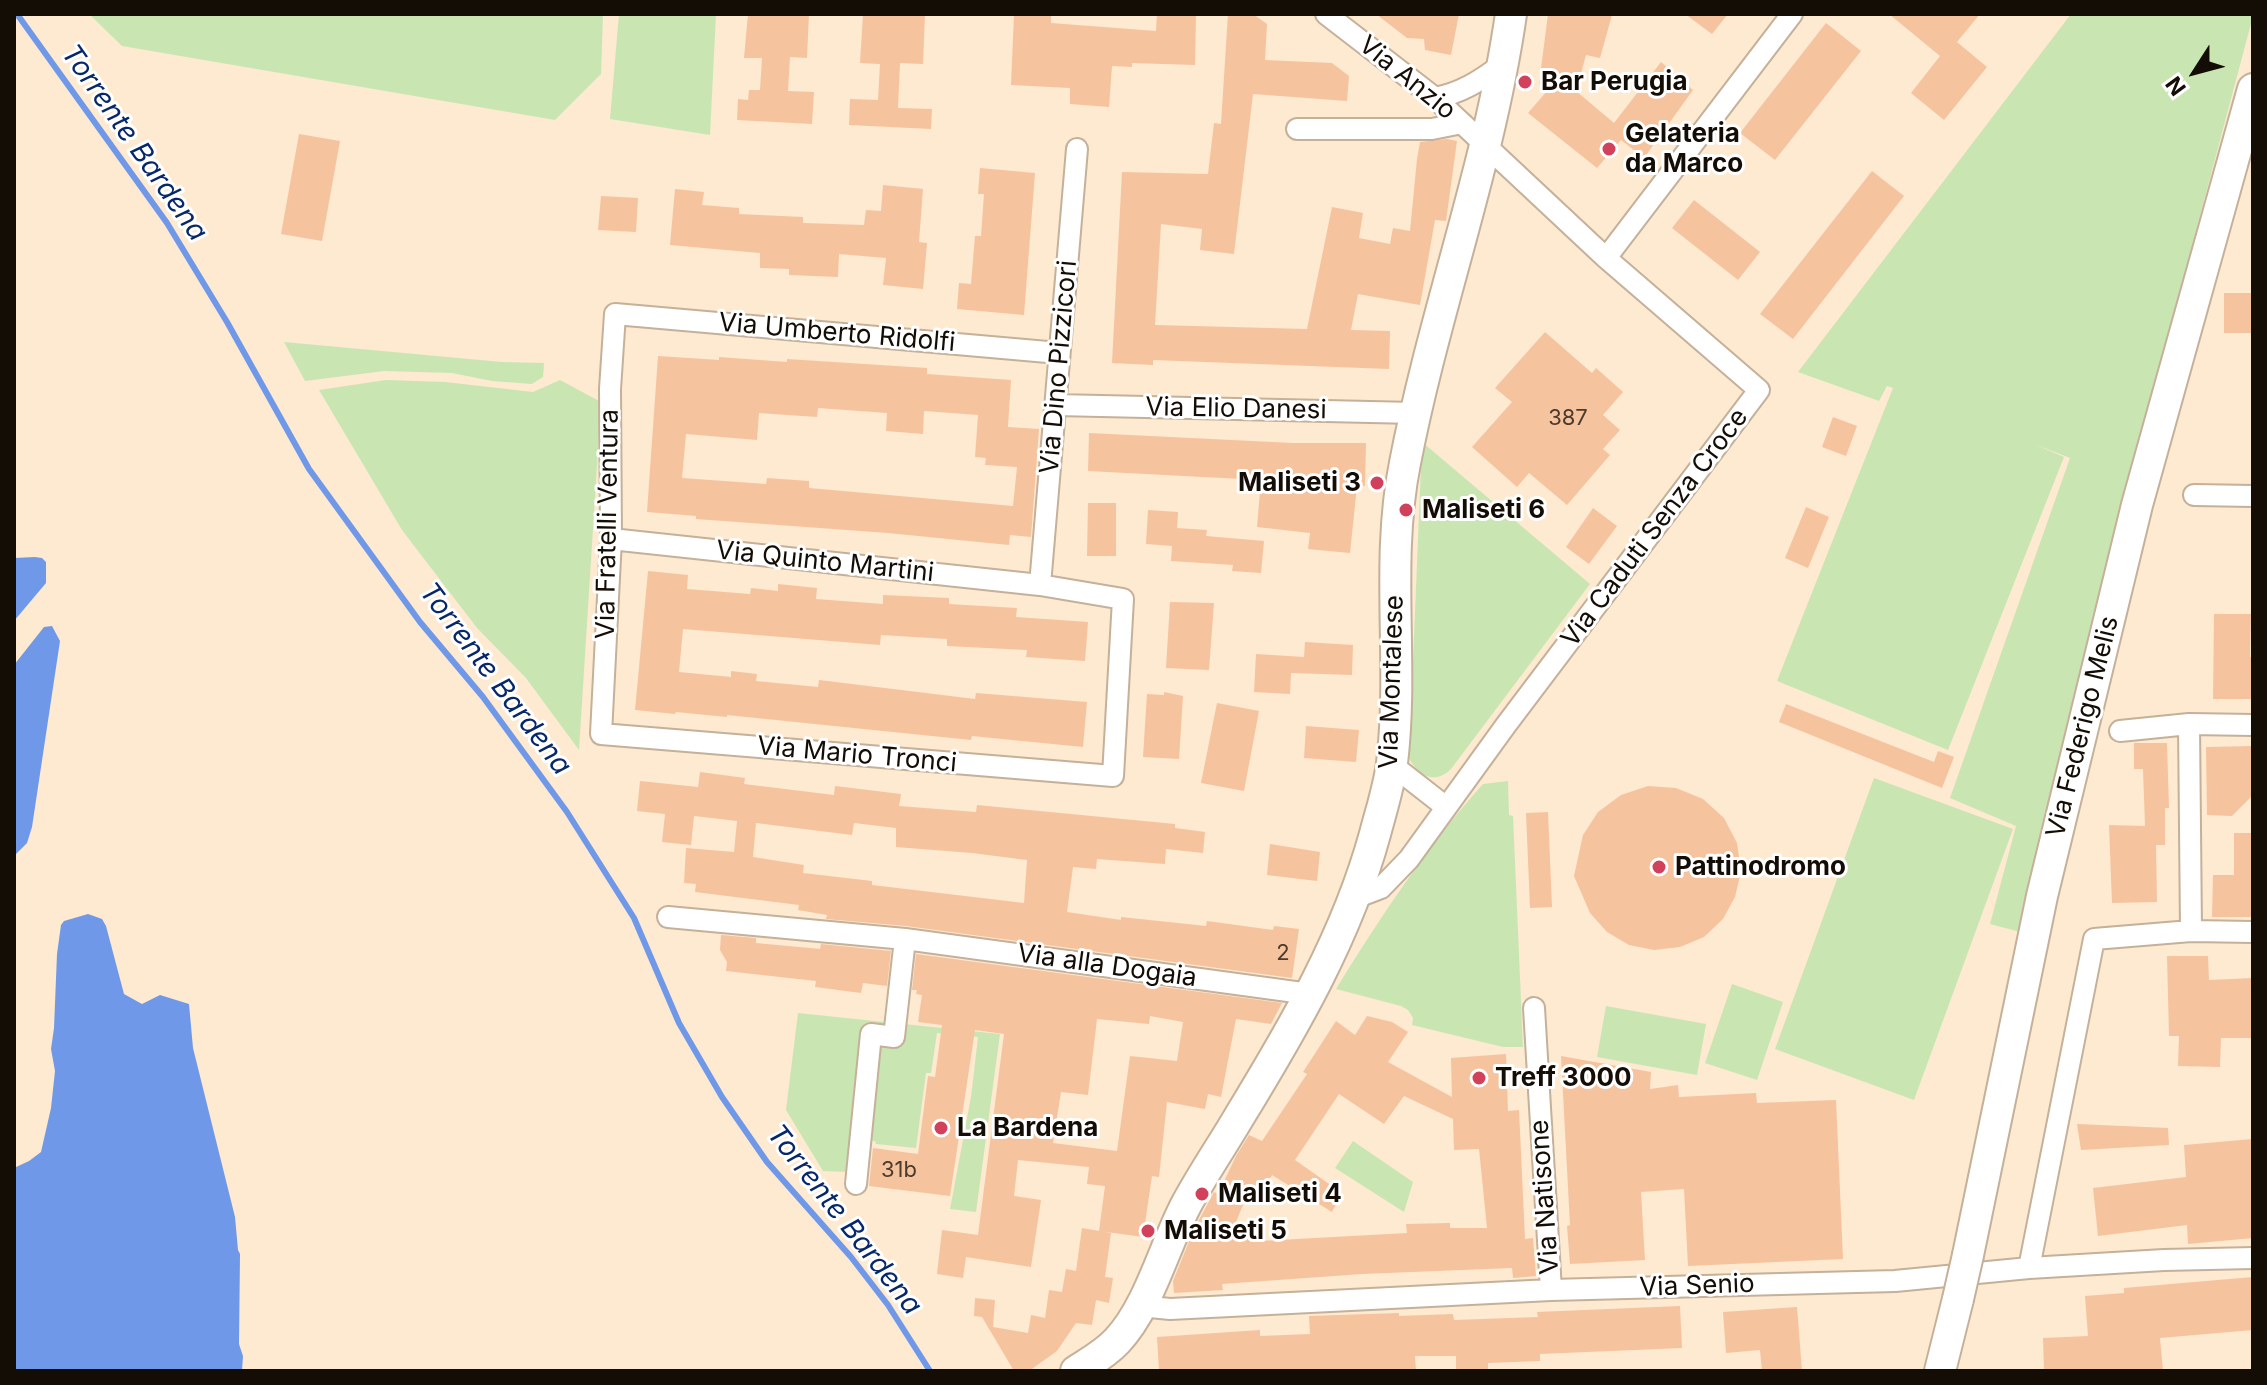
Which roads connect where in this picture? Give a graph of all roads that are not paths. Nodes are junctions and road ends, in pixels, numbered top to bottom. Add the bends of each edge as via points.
1 (1326, 14) edge
2 (1511, 14) edge
3 (1792, 14) edge
4 (1501, 65) junction
5 (2253, 89) edge
6 (1435, 98) junction
7 (1462, 123) junction
8 (1297, 129) dead end
9 (1486, 145) junction
10 (1077, 149) dead end
11 (1606, 258) junction
12 (615, 314) joint
13 (1059, 353) junction
14 (1056, 405) junction
15 (1415, 413) junction
16 (2194, 495) dead end
17 (2253, 496) edge
18 (611, 539) junction
19 (1040, 585) junction
20 (2189, 724) junction
21 (2253, 725) edge
22 (2120, 731) dead end
23 (601, 734) joint
24 (1391, 764) junction
25 (1113, 776) joint
26 (1446, 807) junction
27 (1355, 898) junction
28 (668, 917) dead end
29 (2191, 931) junction
30 (2253, 932) edge
31 (905, 939) junction
32 (1310, 994) junction
33 (1534, 1008) dead end
34 (856, 1184) dead end
35 (2253, 1258) edge
36 (2029, 1268) junction
37 (1551, 1290) junction
38 (1140, 1306) junction
39 (1076, 1371) edge
40 (1940, 1371) edge

1 - 6 street, Via Anzio
2 - 4 street, Via Montalese
3 - 11 street
4 - 6 street via 1473,85
4 - 9 street, Via Montalese
5 - 40 street, Via Federigo Melis, bridge via 2130,535 2042,896
6 - 7 street, Via Anzio
7 - 8 street via 1432,129
7 - 9 street, Via Anzio
9 - 11 street, Via Caduti Senza Croce
9 - 15 street, Via Montalese
10 - 13 street, Via Dino Pizzicori
11 - 26 street, Via Caduti Senza Croce via 1759,390
12 - 13 street, Via Umberto Ridolfi
12 - 18 street, Via Fratelli Ventura
13 - 14 street, Via Dino Pizzicori
14 - 15 street, Via Elio Danesi
14 - 19 street, Via Dino Pizzicori
15 - 24 street, Via Montalese via 1399,493
16 - 17 street
18 - 19 street, Via Quinto Martini
18 - 23 street, Via Fratelli Ventura
19 - 25 street, Via Quinto Martini via 1123,599
20 - 21 street
20 - 22 street
20 - 29 street
23 - 25 street, Via Mario Tronci
24 - 26 street
24 - 27 street, Via Montalese
26 - 27 street, Via Caduti Senza Croce via 1389,881
27 - 32 street, Via Montalese
28 - 31 street, Via alla Dogaia
29 - 30 street
29 - 36 street via 2094,939
31 - 32 street, Via alla Dogaia
31 - 34 street via 894,1037 871,1034
32 - 38 street, Via Montalese via 1186,1206
33 - 37 street, Via Natisone
35 - 36 street, Via Senio
36 - 37 street, Via Senio via 1895,1281
37 - 38 street, Via Senio via 1170,1309
38 - 39 street, Via Montalese via 1115,1344

